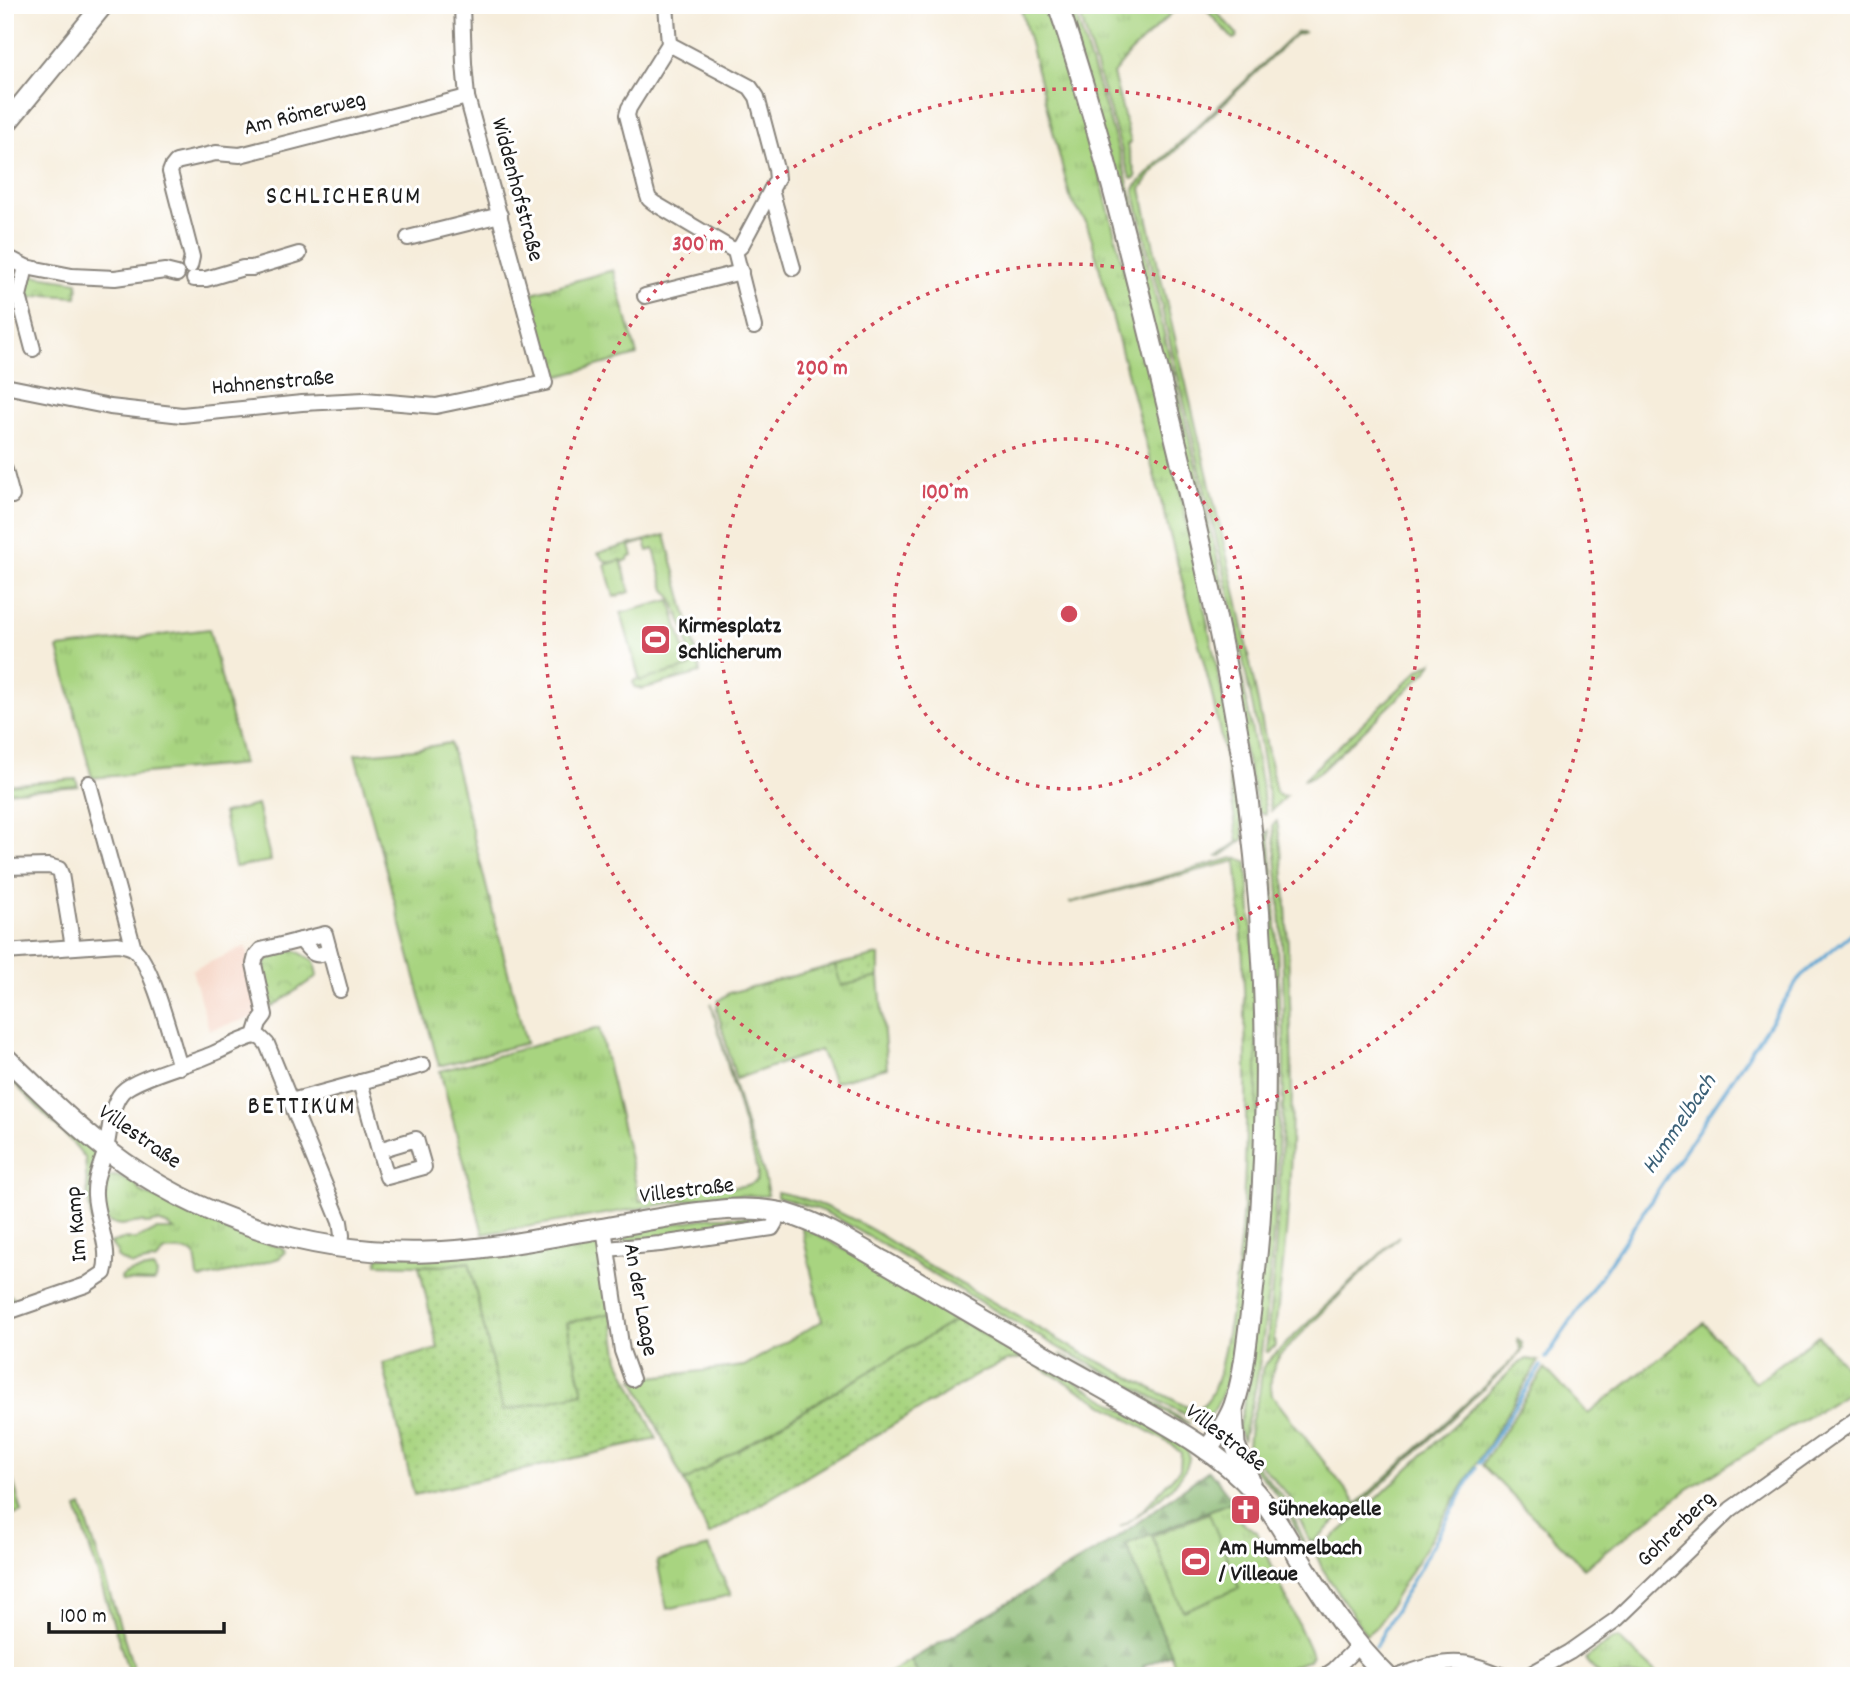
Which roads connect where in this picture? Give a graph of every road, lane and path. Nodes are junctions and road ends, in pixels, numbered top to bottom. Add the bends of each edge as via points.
1 (103, 5) edge
2 (462, 5) edge
3 (666, 5) edge
4 (1058, 5) edge
5 (670, 44) junction
6 (467, 97) junction
7 (5, 125) edge
8 (771, 190) junction
9 (500, 215) junction
10 (408, 238) dead end
11 (735, 251) junction
12 (299, 254) dead end
13 (5, 256) edge
14 (26, 267) junction
15 (793, 268) dead end
16 (192, 272) junction
17 (741, 272) junction
18 (645, 296) dead end
19 (754, 327) dead end
20 (33, 349) dead end
21 (545, 383) joint
22 (5, 386) edge
23 (5, 470) edge
24 (12, 496) dead end
25 (89, 783) dead end
26 (5, 867) edge
27 (73, 947) junction
28 (134, 949) junction
29 (5, 952) edge
30 (340, 990) dead end
31 (254, 1037) junction
32 (5, 1057) edge
33 (422, 1065) dead end
34 (180, 1067) junction
35 (360, 1082) junction
36 (291, 1101) junction
37 (106, 1149) junction
38 (379, 1150) dead end
39 (776, 1212) junction
40 (604, 1228) junction
41 (341, 1247) junction
42 (607, 1249) junction
43 (5, 1313) edge
44 (632, 1380) dead end
45 (1233, 1407) junction
46 (1859, 1417) edge
47 (1207, 1450) junction
48 (1255, 1492) junction
49 (1358, 1646) junction
50 (1325, 1676) edge
51 (1387, 1676) edge
52 (1399, 1676) edge
53 (1505, 1676) edge
54 (1527, 1676) edge

1 - 7 main road
2 - 6 street, Widdenhofstraße
3 - 5 street
4 - 45 main road via 1116,203 1177,444 1221,641 1248,800 1262,947 1265,1111 1256,1275
5 - 8 street via 753,90 777,172
5 - 11 street via 627,113 647,193 654,203
6 - 9 street, Widdenhofstraße
6 - 16 street, Am Römerweg via 240,155 216,153 176,162 170,172
8 - 11 street
8 - 15 street
9 - 10 street
9 - 21 street, Widdenhofstraße
11 - 17 street
12 - 16 street via 206,279
13 - 14 street
14 - 16 street via 96,278 165,271 177,274 187,265
14 - 20 street via 19,296
17 - 18 street
17 - 19 street
21 - 22 street, Hahnenstraße via 436,406 365,400 181,415 110,407
23 - 24 street
25 - 28 street
26 - 27 street via 59,870
27 - 28 street via 118,944
27 - 29 street
28 - 34 street via 152,978
30 - 31 street via 325,934 261,950 254,967 265,1014
31 - 34 street
31 - 36 street via 267,1044
32 - 37 main road, Villestraße
33 - 35 street
34 - 37 street via 139,1081 122,1093
35 - 36 street
35 - 38 street
36 - 41 street via 340,1222
37 - 41 main road, Villestraße via 207,1209 263,1230
37 - 43 street, Im Kamp via 95,1191 106,1252 104,1273 86,1285
39 - 40 main road, Villestraße via 721,1209
39 - 42 street via 772,1227
39 - 47 main road, Villestraße via 831,1231
40 - 41 main road, Villestraße via 450,1251
40 - 42 street, An der Laage
42 - 44 street, An der Laage via 622,1351
45 - 47 main road
45 - 48 main road via 1235,1445
46 - 54 street, Gohrerberg via 1731,1509 1617,1619
47 - 48 main road, Villestraße
48 - 49 main road, Villestraße
49 - 50 street
49 - 51 main road, Villestraße
52 - 53 street via 1451,1663

